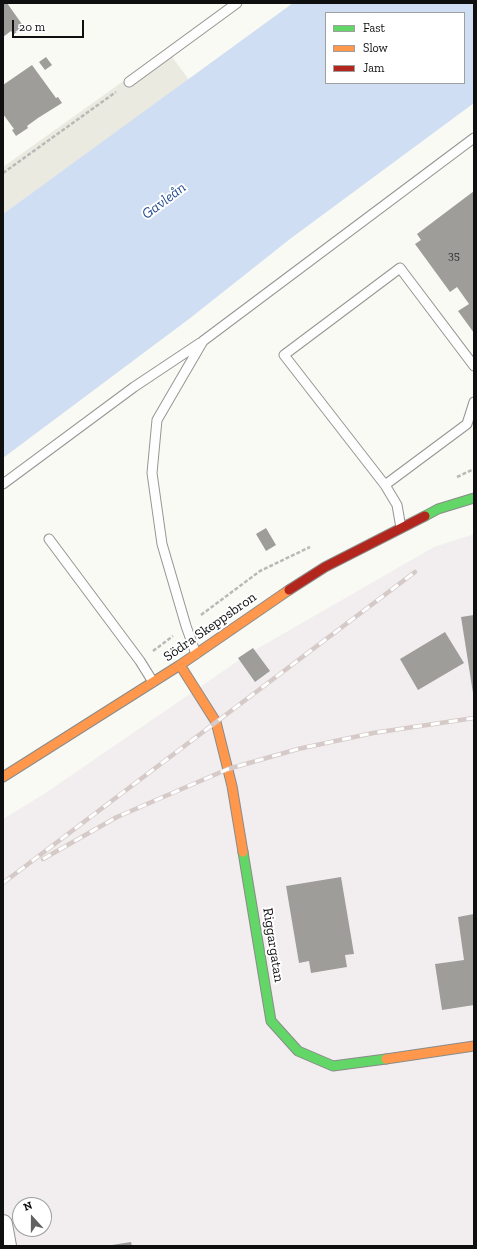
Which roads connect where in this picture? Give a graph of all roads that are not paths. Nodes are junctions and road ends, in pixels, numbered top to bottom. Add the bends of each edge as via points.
1 (237, 3) edge
2 (129, 82) road end
3 (474, 138) edge
4 (203, 341) junction
5 (474, 366) edge
6 (474, 402) edge
7 (3, 484) edge
8 (385, 485) junction
9 (474, 498) edge
10 (400, 528) junction
11 (49, 539) dead end
12 (196, 654) junction
13 (180, 665) junction
14 (153, 682) junction
15 (3, 777) edge
16 (474, 1046) edge
17 (3, 1224) edge
18 (7, 1246) edge

1 - 2 lane
3 - 4 lane
4 - 7 lane via 134,387
4 - 12 lane via 157,420 152,473 162,544
5 - 8 lane via 400,268 284,355
6 - 8 lane via 467,424
8 - 10 lane via 397,506
9 - 10 street, Södra Skeppsbron via 438,509
10 - 12 street, Södra Skeppsbron via 325,567
11 - 14 lane
12 - 13 street, Södra Skeppsbron
13 - 14 street, Södra Skeppsbron
13 - 16 street, Riggargatan via 216,722 232,786 271,1021 298,1051 333,1066
14 - 15 street, Södra Skeppsbron
17 - 18 street

